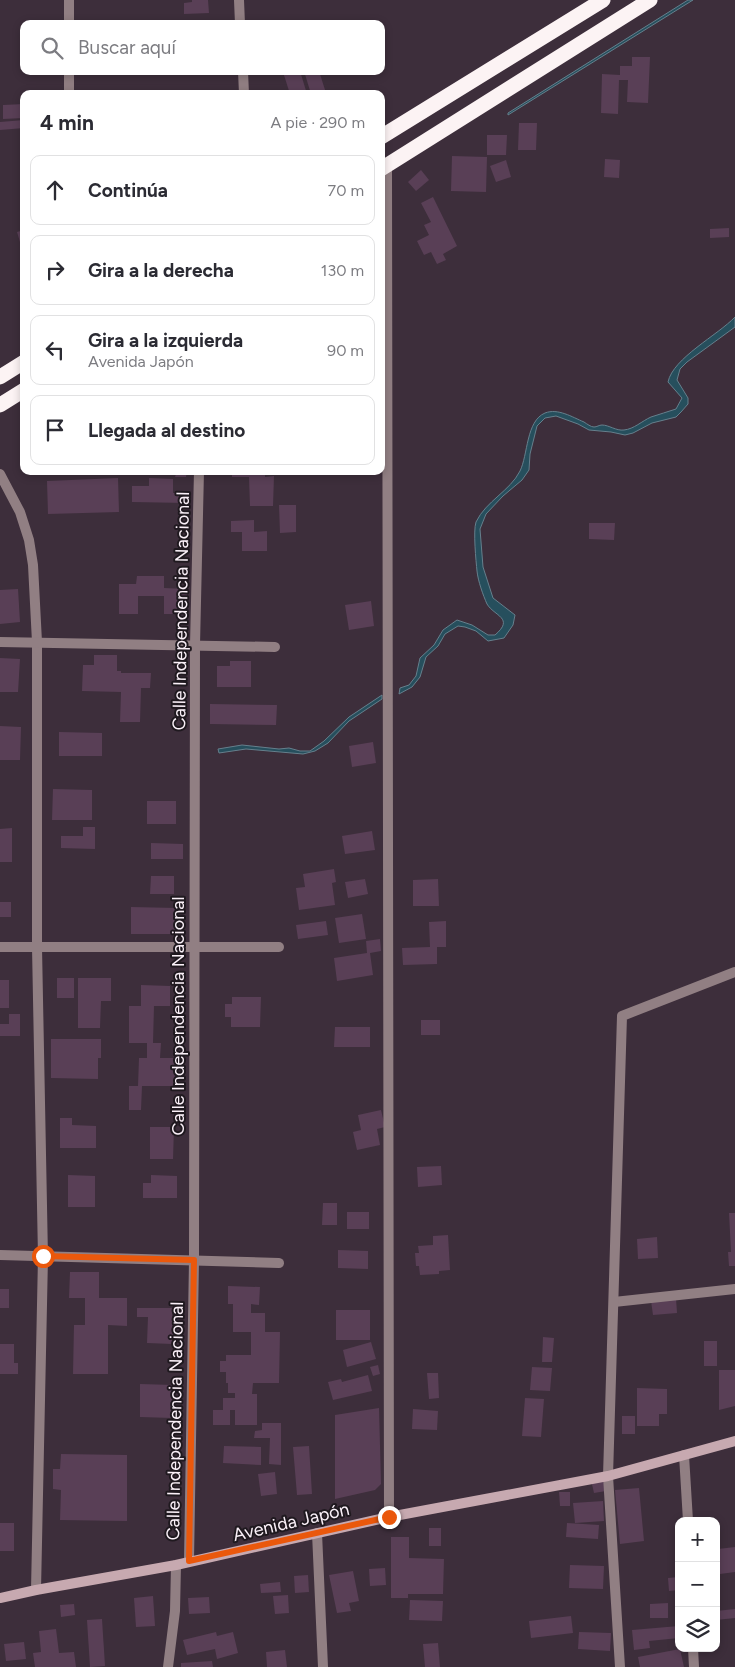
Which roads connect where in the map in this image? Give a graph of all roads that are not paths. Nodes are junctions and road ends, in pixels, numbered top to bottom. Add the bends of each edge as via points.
1 (69, 0) edge
2 (239, 0) edge
3 (602, 0) edge
4 (650, 0) edge
5 (69, 20) edge
6 (240, 20) edge
7 (69, 75) edge
8 (243, 75) edge
9 (69, 90) edge
10 (244, 90) edge
11 (385, 135) edge
12 (385, 166) edge
13 (20, 364) edge
14 (0, 377) edge
15 (20, 392) edge
16 (0, 405) edge
17 (385, 437) edge
18 (0, 474) edge
19 (199, 475) edge
20 (0, 642) edge
21 (37, 642) junction
22 (195, 645) junction
23 (275, 647) dead end
24 (0, 947) edge
25 (37, 947) junction
26 (194, 947) junction
27 (279, 947) dead end
28 (735, 972) edge
29 (0, 1255) edge
30 (43, 1256) junction
31 (194, 1260) junction
32 (279, 1262) dead end
33 (735, 1289) edge
34 (614, 1302) junction
35 (735, 1441) edge
36 (684, 1455) junction
37 (608, 1476) junction
38 (389, 1517) junction
39 (688, 1517) edge
40 (317, 1532) junction
41 (189, 1561) junction
42 (176, 1565) junction
43 (36, 1590) junction
44 (0, 1598) edge
45 (693, 1652) edge
46 (168, 1667) edge
47 (323, 1667) edge
48 (620, 1667) edge
49 (694, 1667) edge

1 - 5 street
2 - 6 street
3 - 11 highway
4 - 12 highway
7 - 9 street
8 - 10 street
13 - 14 highway
15 - 16 highway
17 - 38 street
18 - 21 street via 20,512 29,540
19 - 22 street, Calle Independencia Nacional
20 - 21 street
21 - 22 street
21 - 25 street
22 - 23 street
22 - 26 street, Calle Independencia Nacional
24 - 25 street
25 - 26 street
25 - 30 street
26 - 27 street
26 - 31 street, Calle Independencia Nacional
28 - 34 street via 622,1016
29 - 30 street
30 - 31 street
30 - 43 street
31 - 32 street
31 - 41 street, Calle Independencia Nacional
33 - 34 street
34 - 37 street
35 - 36 street, Avenida Japón
36 - 37 street, Avenida Japón
36 - 39 street
37 - 38 street, Avenida Japón
37 - 48 street
38 - 40 street, Avenida Japón
40 - 41 street, Avenida Japón
40 - 47 street
41 - 42 street, Avenida Japón
42 - 43 street, Avenida Japón
42 - 46 street via 175,1612
43 - 44 street, Avenida Japón
45 - 49 street

